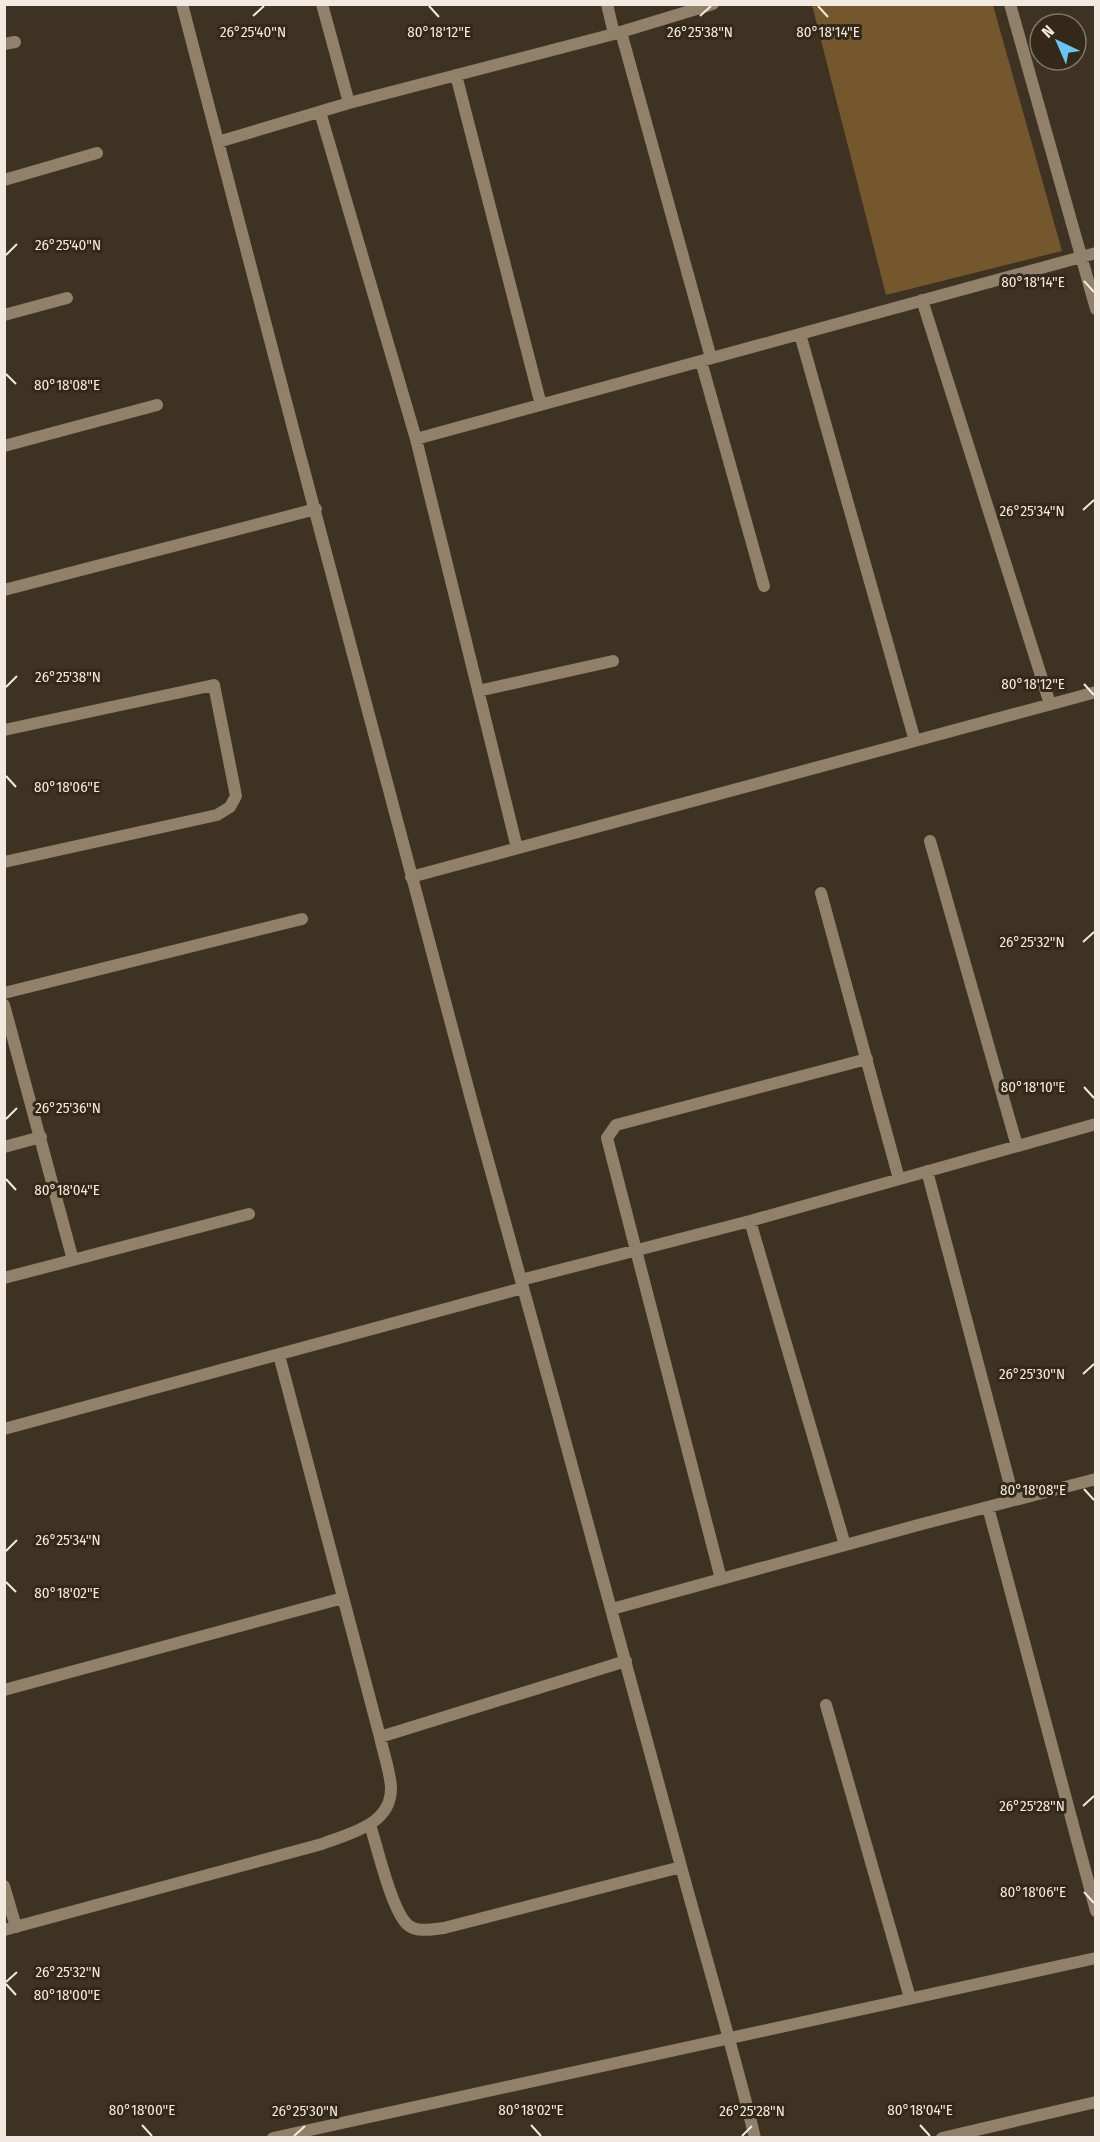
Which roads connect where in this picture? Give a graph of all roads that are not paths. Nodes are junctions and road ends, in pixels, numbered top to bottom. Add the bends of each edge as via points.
1 (182, 4) edge
2 (322, 4) edge
3 (607, 4) edge
4 (713, 4) edge
5 (1010, 4) edge
6 (618, 33) junction
7 (456, 75) junction
8 (349, 103) junction
9 (320, 112) junction
10 (218, 142) junction
11 (97, 153) dead end
12 (4, 180) edge
13 (1095, 253) edge
14 (1082, 257) junction
15 (66, 298) dead end
16 (922, 300) junction
17 (1095, 309) edge
18 (4, 315) edge
19 (800, 334) junction
20 (706, 360) junction
21 (158, 405) dead end
22 (541, 405) junction
23 (416, 439) junction
24 (4, 446) edge
25 (316, 509) junction
26 (764, 586) dead end
27 (4, 590) edge
28 (613, 661) dead end
29 (478, 691) junction
30 (1095, 692) edge
31 (1050, 704) junction
32 (4, 730) edge
33 (915, 741) junction
34 (930, 841) dead end
35 (518, 848) junction
36 (4, 862) edge
37 (411, 877) junction
38 (821, 893) dead end
39 (302, 919) dead end
40 (4, 993) edge
41 (4, 1005) edge
42 (867, 1059) junction
43 (1095, 1124) edge
44 (41, 1137) junction
45 (1017, 1146) junction
46 (4, 1147) edge
47 (927, 1172) junction
48 (899, 1179) junction
49 (249, 1214) dead end
50 (750, 1221) junction
51 (637, 1250) junction
52 (73, 1260) junction
53 (4, 1278) edge
54 (522, 1284) junction
55 (279, 1355) junction
56 (4, 1429) edge
57 (1095, 1479) edge
58 (1014, 1500) junction
59 (988, 1507) junction
60 (845, 1545) junction
61 (721, 1579) junction
62 (343, 1598) junction
63 (612, 1609) junction
64 (626, 1661) junction
65 (4, 1690) edge
66 (826, 1705) dead end
67 (380, 1737) junction
68 (370, 1825) junction
69 (681, 1867) junction
70 (4, 1886) edge
71 (1095, 1911) edge
72 (10, 1928) edge
73 (1095, 1958) edge
74 (910, 1998) junction
75 (730, 2037) junction
76 (1095, 2102) edge
77 (273, 2138) edge
78 (755, 2138) edge
79 (942, 2138) edge

1 - 10 street
2 - 8 street
3 - 6 street
4 - 6 street
5 - 14 street
6 - 7 street
6 - 20 street
7 - 8 street
7 - 22 street
8 - 9 street
9 - 10 street
9 - 23 street
10 - 25 street
11 - 12 street
13 - 14 street
14 - 16 street
14 - 17 street
15 - 18 street
16 - 19 street
16 - 31 street
19 - 20 street
19 - 33 street
20 - 22 street
20 - 26 street
21 - 24 street
22 - 23 street
23 - 29 street
25 - 27 street
25 - 37 street
28 - 29 street
29 - 35 street
30 - 31 street
31 - 33 street
32 - 36 street via 214,685 236,796 230,807 217,815
33 - 35 street
34 - 45 street
35 - 37 street
37 - 54 street
38 - 42 street
39 - 40 street
41 - 44 street
42 - 48 street
42 - 51 street via 616,1125 607,1138
43 - 45 street
44 - 46 street
44 - 52 street
45 - 47 street
47 - 48 street
47 - 58 street
48 - 50 street
49 - 52 street
50 - 51 street
50 - 60 street
51 - 54 street
51 - 61 street
52 - 53 street
54 - 55 street
54 - 63 street
55 - 56 street
55 - 62 street
57 - 58 street
58 - 59 street
59 - 60 street
59 - 71 street
60 - 61 street
61 - 63 street
62 - 65 street
62 - 67 street
63 - 64 street
64 - 67 street
64 - 69 street
66 - 74 street
67 - 68 street via 391,1787 387,1808
68 - 69 street via 397,1909 408,1925 421,1930 444,1928
68 - 72 street via 322,1844
69 - 75 street
70 - 72 street
73 - 74 street
74 - 75 street
75 - 77 street
75 - 78 street
76 - 79 street

